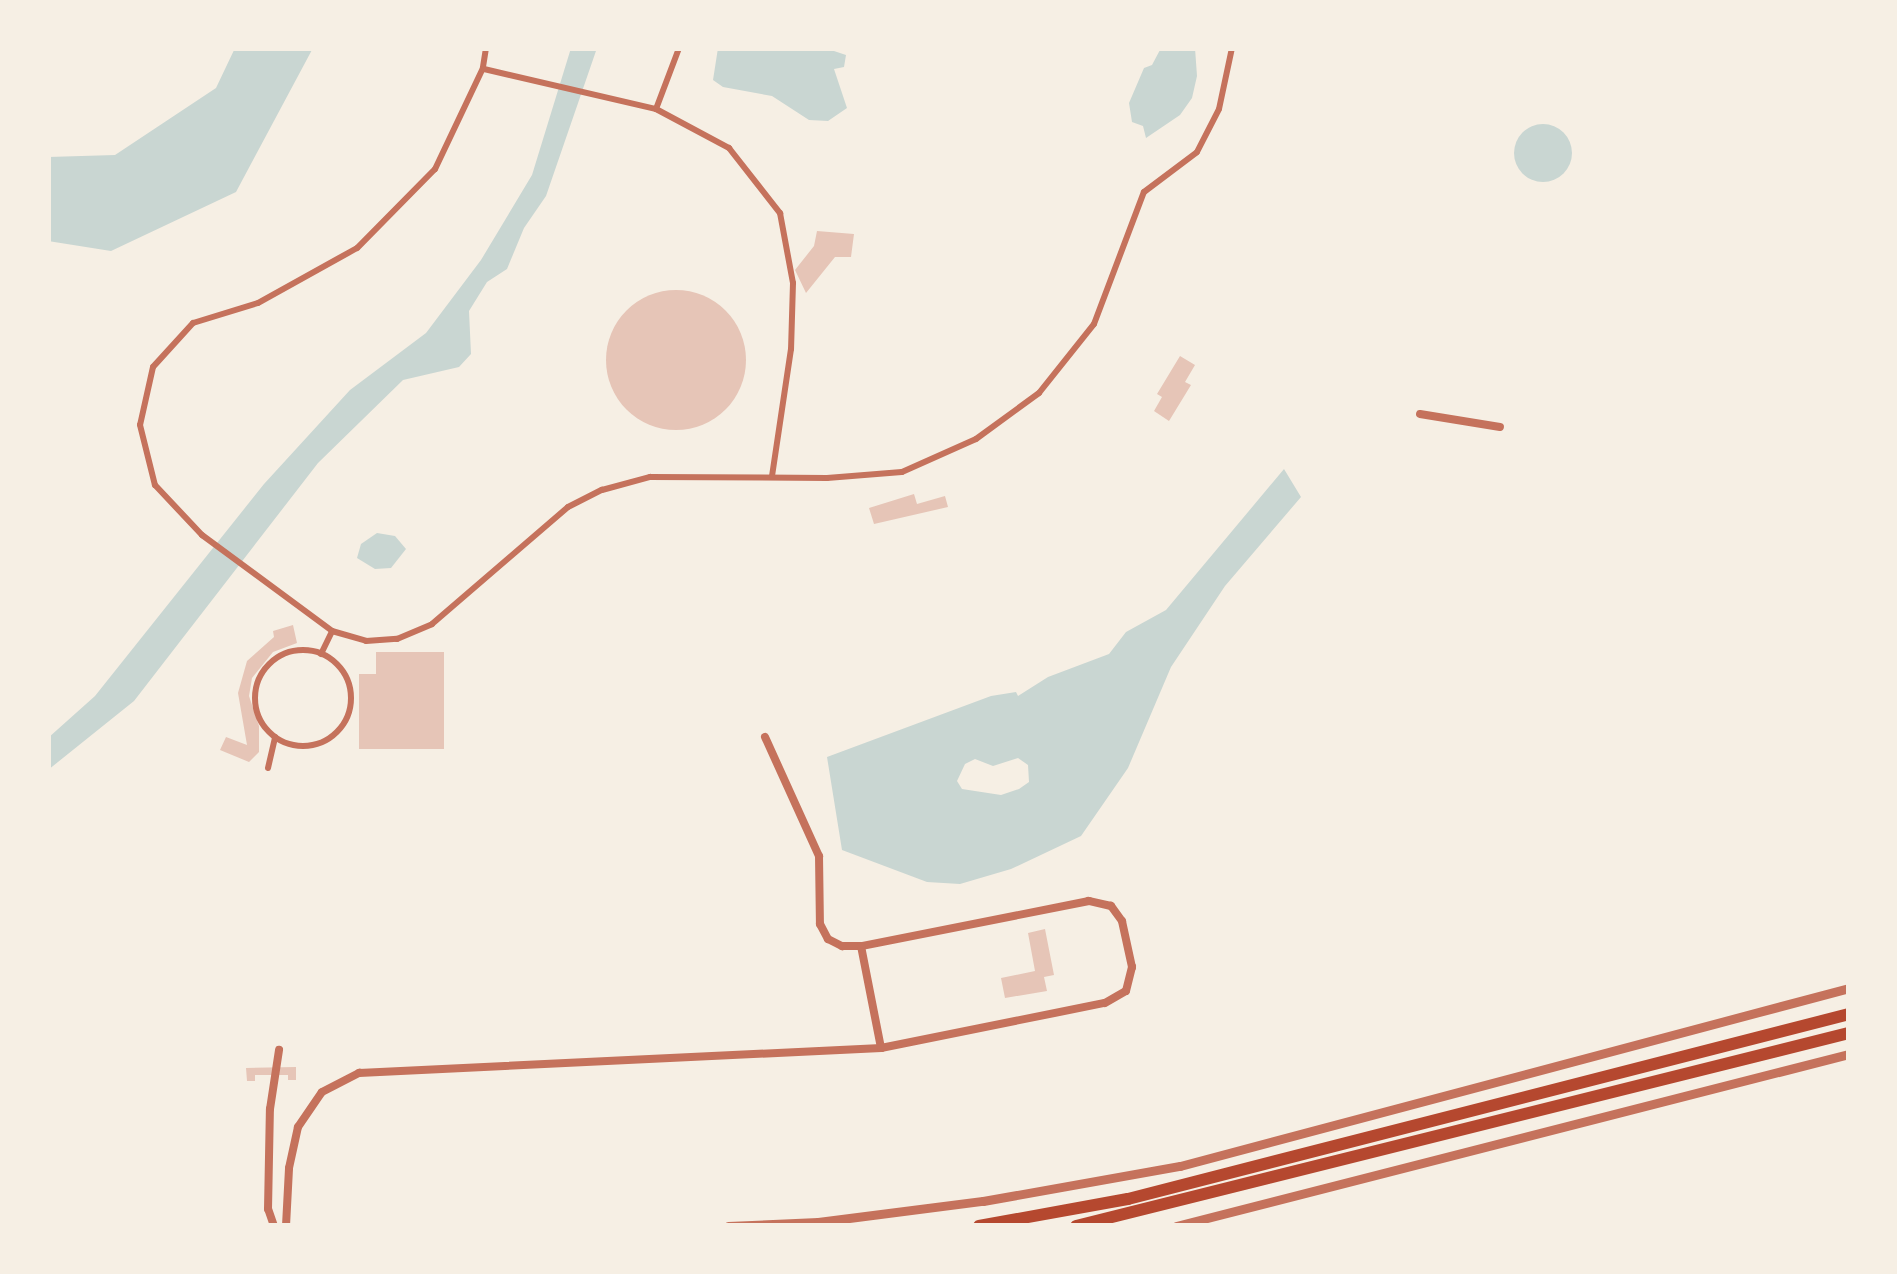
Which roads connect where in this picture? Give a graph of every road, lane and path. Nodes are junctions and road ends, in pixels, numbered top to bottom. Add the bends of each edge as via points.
1 (485, 48) edge
2 (679, 48) edge
3 (1232, 48) edge
4 (482, 68) junction
5 (656, 109) junction
6 (1420, 414) dead end
7 (1500, 427) dead end
8 (772, 476) junction
9 (332, 631) junction
10 (321, 654) junction
11 (275, 737) junction
12 (765, 737) dead end
13 (268, 768) dead end
14 (861, 946) junction
15 (1849, 988) edge
16 (1849, 1014) edge
17 (1849, 1034) edge
18 (880, 1048) junction
19 (279, 1051) dead end
20 (1849, 1054) edge
21 (274, 1226) edge
22 (286, 1226) edge
23 (728, 1226) edge
24 (979, 1226) edge
25 (1076, 1226) edge
26 (1176, 1226) edge

1 - 4 street
2 - 5 street
3 - 8 street via 1220,109 1197,152 1144,192 1094,324 1039,393 976,440 902,472
4 - 5 street
4 - 9 street via 435,169 357,248 258,303 193,323 153,367 140,425 155,485 202,535
5 - 8 street via 729,148 779,213 793,283
6 - 7 street
8 - 9 street via 650,477 602,490 568,507 432,623 398,639
9 - 10 street
10 - 11 street via 282,654 260,676 256,708
10 - 11 street via 348,682 341,727 316,744
11 - 13 street
12 - 14 street via 819,856 820,925 828,939
14 - 18 street
14 - 18 street via 1089,901 1111,906 1123,921 1132,967 1126,991 1105,1003
15 - 23 street via 1180,1166 959,1204
16 - 24 main road via 1128,1199
17 - 25 main road
18 - 22 street via 359,1073 322,1092 298,1127
19 - 21 street via 270,1109
20 - 26 street

